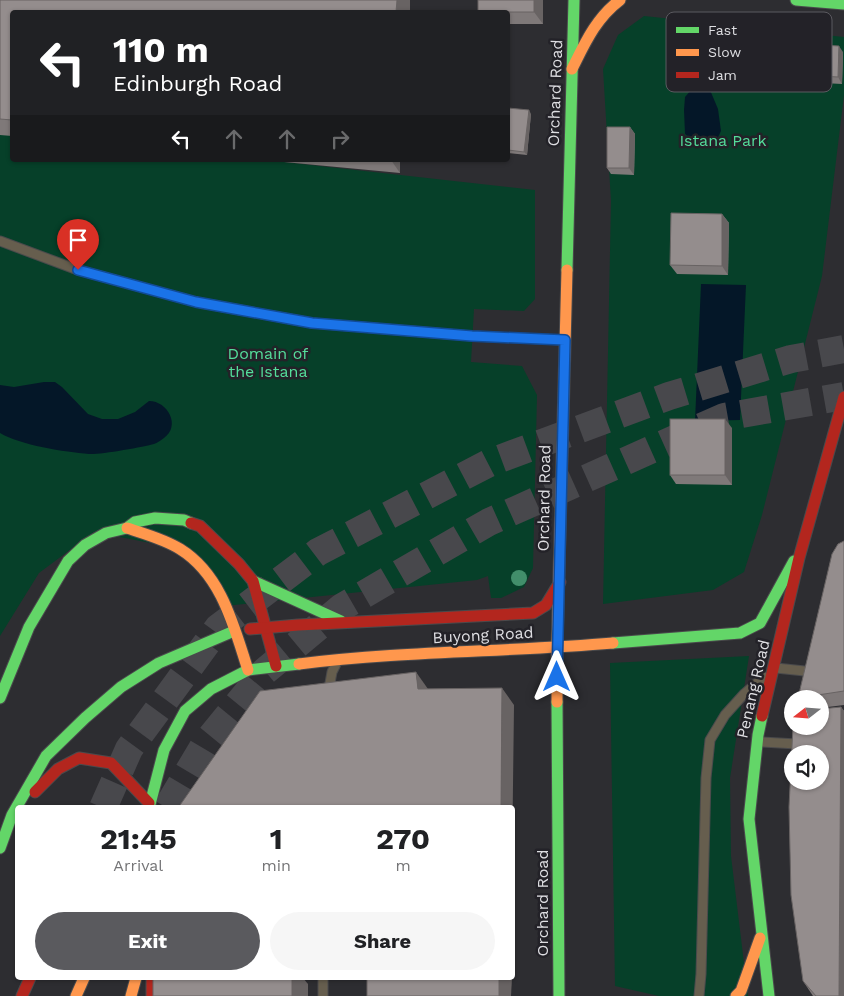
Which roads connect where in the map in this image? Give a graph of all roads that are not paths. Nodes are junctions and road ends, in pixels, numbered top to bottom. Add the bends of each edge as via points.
1 (574, 0) edge
2 (620, 0) edge
3 (796, 0) edge
4 (844, 4) edge
5 (572, 69) junction
6 (0, 241) edge
7 (565, 340) junction
8 (844, 396) edge
9 (126, 528) junction
10 (799, 558) junction
11 (253, 581) junction
12 (560, 582) junction
13 (345, 622) junction
14 (267, 628) junction
15 (234, 631) junction
16 (557, 648) junction
17 (338, 659) junction
18 (276, 666) junction
19 (775, 668) junction
20 (248, 670) junction
21 (814, 672) edge
22 (0, 698) edge
23 (328, 703) edge
24 (757, 742) junction
25 (797, 744) edge
26 (19, 805) edge
27 (22, 805) edge
28 (149, 805) edge
29 (15, 813) edge
30 (0, 848) edge
31 (762, 932) junction
32 (29, 980) edge
33 (83, 980) edge
34 (135, 980) edge
35 (152, 980) edge
36 (323, 980) edge
37 (22, 996) edge
38 (76, 996) edge
39 (131, 996) edge
40 (152, 996) edge
41 (323, 996) edge
42 (559, 996) edge
43 (699, 996) edge
44 (736, 996) edge
45 (769, 996) edge

1 - 5 main road, Orchard Road
2 - 5 main road via 599,19
3 - 4 main road
5 - 7 main road, Orchard Road
6 - 7 lane via 78,270 196,302 312,323
7 - 12 main road, Orchard Road
8 - 10 main road, Penang Road
9 - 11 main road via 135,522 155,518 184,520 200,526
9 - 15 main road via 180,549 205,569 213,580
9 - 22 main road via 106,533 85,545 68,561 29,627
10 - 16 main road, Buyong Road via 794,561 760,623 740,633
10 - 19 main road, Penang Road
11 - 13 main road
11 - 14 main road
12 - 13 main road, Buyong Road via 546,606 533,612
12 - 16 main road, Orchard Road
13 - 14 main road, Buyong Road
14 - 15 main road, Buyong Road
14 - 18 main road
15 - 20 main road
15 - 26 main road, Buyong Road via 158,663 121,687 46,756
16 - 17 main road, Buyong Road
16 - 42 main road, Orchard Road
17 - 18 main road, Buyong Road
17 - 23 lane via 332,672
18 - 20 main road, Buyong Road
19 - 21 lane
19 - 24 main road, Penang Road
19 - 43 lane via 725,715 710,740
20 - 28 main road, Buyong Road via 211,689 184,712 164,750
24 - 25 lane
24 - 31 main road, Penang Road via 749,819
27 - 28 main road via 58,769 79,758 111,763
29 - 30 main road
31 - 44 main road via 742,991
31 - 45 main road, Penang Road
32 - 37 main road
33 - 38 main road
34 - 39 main road
35 - 40 main road
36 - 41 lane

